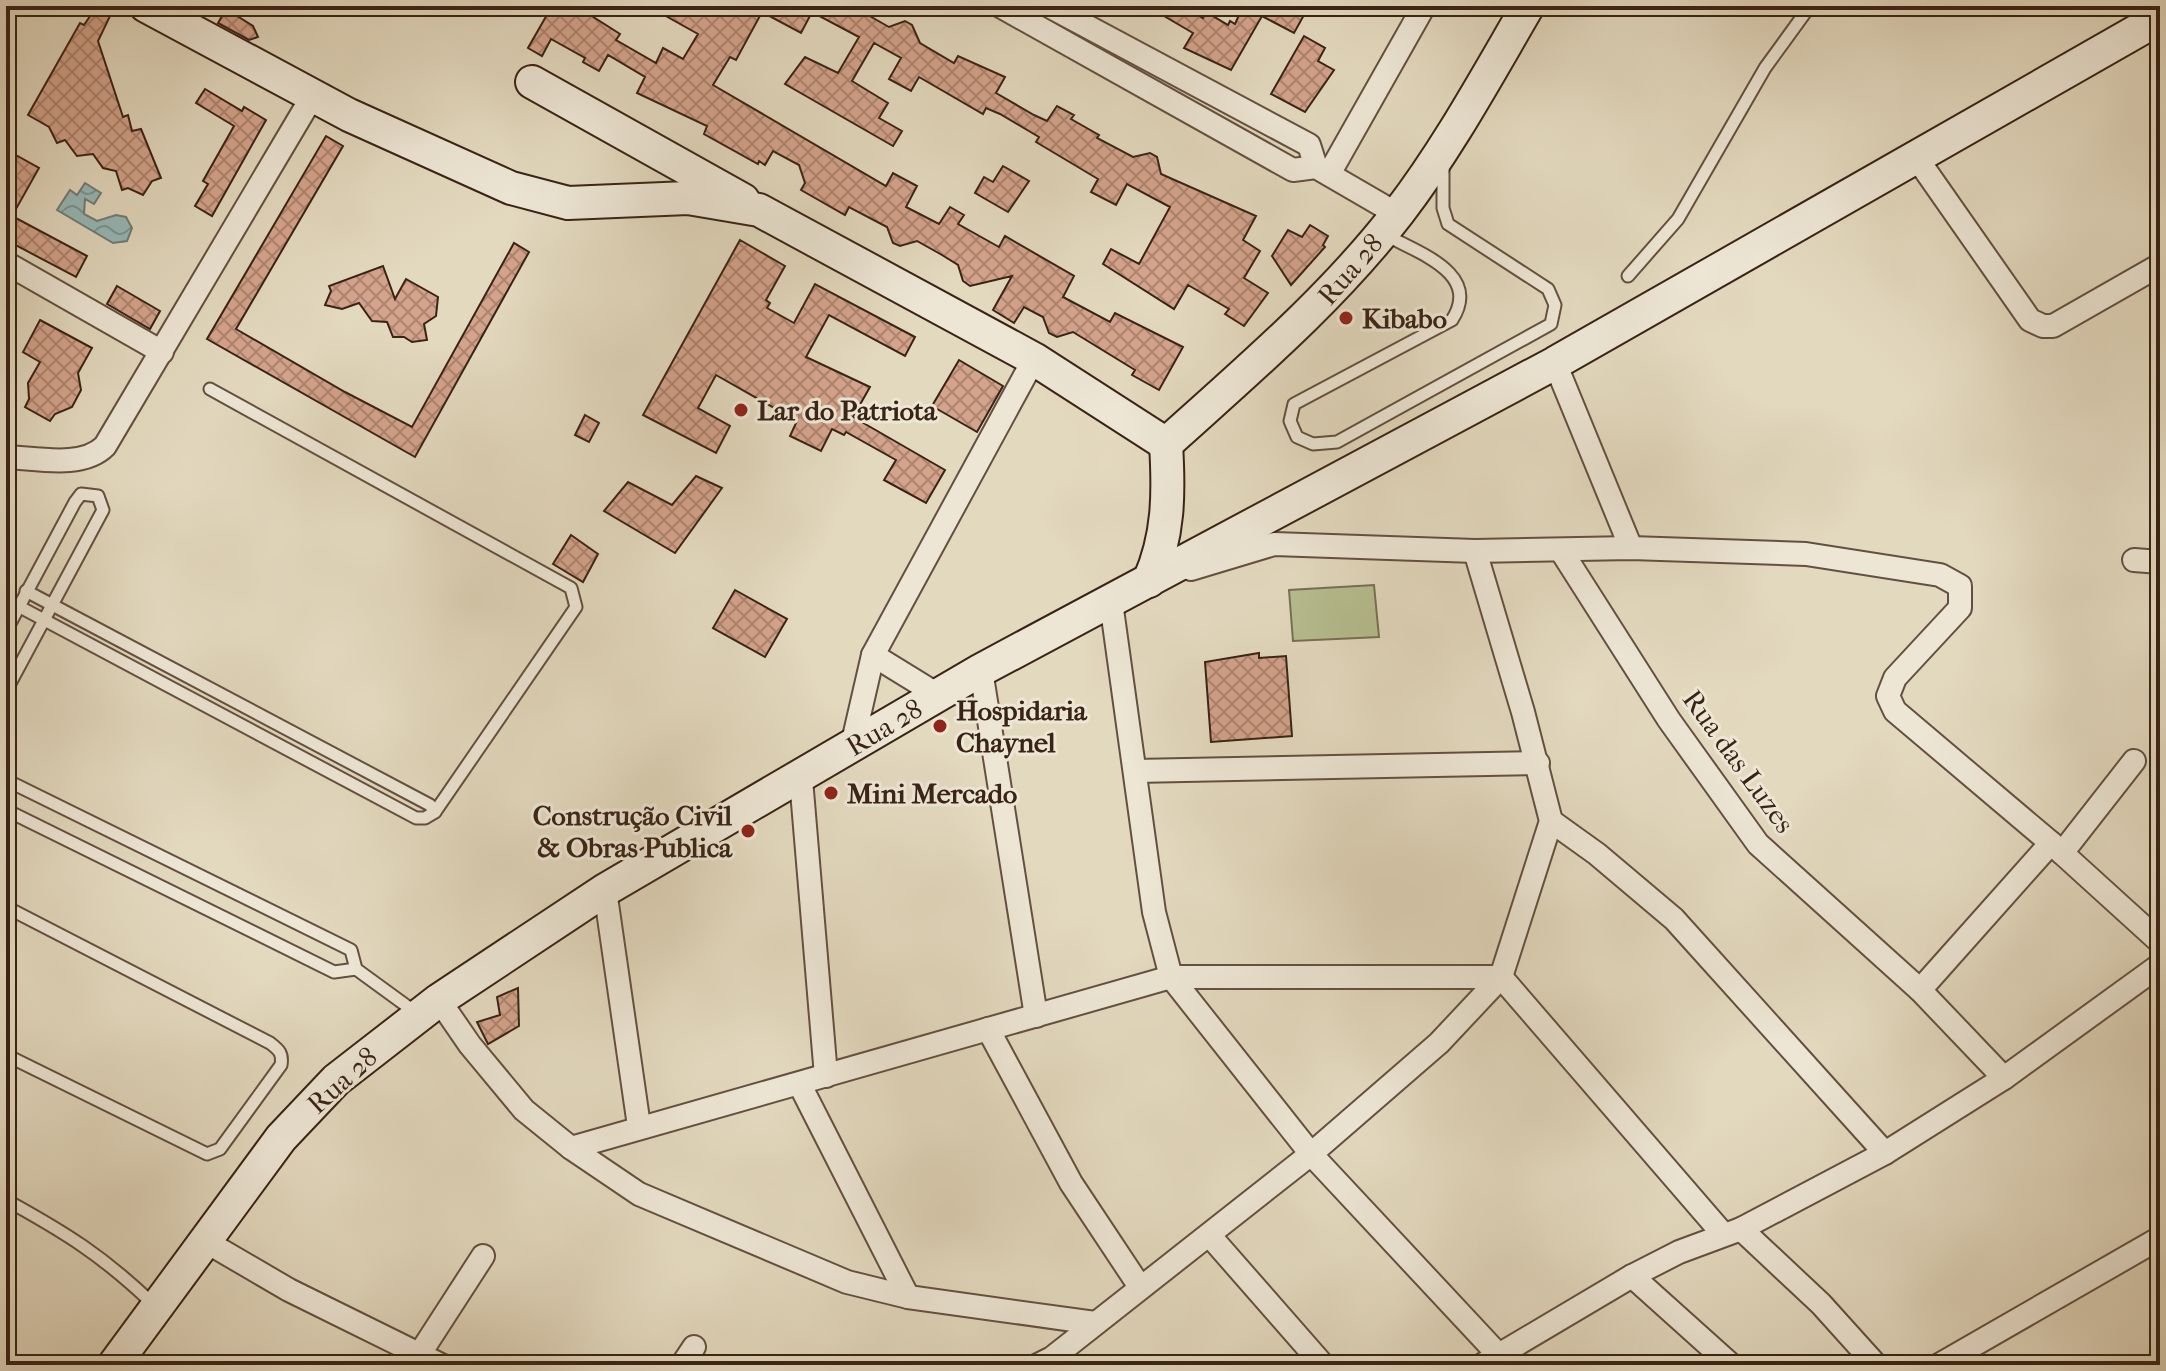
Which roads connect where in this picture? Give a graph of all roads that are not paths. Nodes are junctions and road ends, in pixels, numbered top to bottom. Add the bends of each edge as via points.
1 (146, 6) edge
2 (1000, 6) edge
3 (1049, 6) edge
4 (1424, 6) edge
5 (1528, 6) edge
6 (1810, 6) edge
7 (2157, 27) edge
8 (532, 82) dead end
9 (312, 97) junction
10 (1443, 148) junction
11 (670, 156) junction
12 (1916, 157) junction
13 (1322, 171) junction
14 (663, 199) junction
15 (759, 210) junction
16 (1390, 223) junction
17 (6, 263) edge
18 (2160, 265) edge
19 (1628, 276) dead end
20 (162, 352) junction
21 (1034, 359) junction
22 (1555, 363) junction
23 (210, 389) dead end
24 (1166, 444) junction
25 (6, 457) edge
26 (1631, 548) junction
27 (1475, 551) junction
28 (1562, 552) junction
29 (2134, 560) dead end
30 (2160, 562) edge
31 (1149, 581) junction
32 (26, 591) junction
33 (1111, 602) junction
34 (51, 604) junction
35 (18, 606) junction
36 (42, 619) junction
37 (6, 631) edge
38 (873, 655) junction
39 (981, 670) junction
40 (6, 691) edge
41 (938, 695) junction
42 (253, 711) junction
43 (244, 727) junction
44 (852, 746) junction
45 (2134, 761) dead end
46 (1538, 763) junction
47 (1135, 771) junction
48 (801, 779) junction
49 (6, 780) edge
50 (6, 810) edge
51 (435, 812) junction
52 (1551, 821) junction
53 (2056, 848) junction
54 (605, 890) junction
55 (6, 907) edge
56 (2160, 942) edge
57 (2160, 965) edge
58 (356, 969) junction
59 (1171, 977) junction
60 (1501, 977) junction
61 (1920, 990) junction
62 (429, 1008) junction
63 (1036, 1016) junction
64 (988, 1029) junction
65 (6, 1055) edge
66 (826, 1076) junction
67 (2004, 1078) junction
68 (800, 1085) junction
69 (639, 1126) junction
70 (571, 1148) junction
71 (1885, 1153) junction
72 (1311, 1154) junction
73 (6, 1200) edge
74 (1732, 1232) junction
75 (1210, 1236) junction
76 (2160, 1238) edge
77 (205, 1241) junction
78 (483, 1256) dead end
79 (1632, 1276) junction
80 (1140, 1287) junction
81 (908, 1297) junction
82 (157, 1307) junction
83 (1095, 1323) junction
84 (419, 1355) junction
85 (1496, 1362) edge
86 (1049, 1363) edge
87 (114, 1365) edge
88 (441, 1365) edge
89 (1323, 1365) edge
90 (1731, 1365) edge
91 (1876, 1365) edge
92 (1939, 1365) edge

1 - 9 street
2 - 13 street via 1293,170
3 - 13 street via 1309,145
4 - 13 street
5 - 10 street, Rua 28
6 - 19 lane via 1765,68 1678,219
7 - 12 street, Rua 28
8 - 11 street
9 - 14 street via 539,197 568,203
9 - 20 street
10 - 16 street, Rua 28
10 - 16 lane via 1448,224 1548,289 1555,305 1551,324 1337,442 1313,444 1297,437 1290,421 1294,404 1452,320 1461,306 1461,288 1451,273
11 - 14 street via 680,180
11 - 15 street
12 - 18 street via 2030,320 2043,326 2053,326
12 - 22 street, Rua 28
13 - 16 street
14 - 15 street
15 - 21 street
16 - 24 street, Rua 28 via 1285,339
17 - 20 street
20 - 25 street via 105,446 90,458
21 - 24 street
21 - 38 street
22 - 26 street
22 - 31 street, Rua 28
23 - 51 lane via 571,588 576,607
24 - 31 street via 1167,514
26 - 28 street
26 - 53 street via 1806,554 1940,575 1960,586 1960,608 1895,678 1888,696 1895,711
27 - 28 street
27 - 31 street via 1274,544
27 - 46 street
28 - 61 street, Rua das Luzes via 1669,720 1758,844
29 - 30 street
31 - 33 street, Rua 28
32 - 34 lane
32 - 34 lane via 81,494 98,496 103,510
32 - 35 lane
33 - 39 street, Rua 28
33 - 47 street
34 - 36 lane
34 - 42 lane
35 - 36 lane
35 - 37 lane
36 - 40 lane
36 - 43 lane
38 - 41 street
38 - 44 street
39 - 41 street, Rua 28
39 - 63 street
41 - 44 street, Rua 28
42 - 43 lane
42 - 51 lane
43 - 51 lane via 416,818
44 - 48 street, Rua 28
45 - 53 street
46 - 47 street
46 - 52 street
47 - 59 street via 1154,912
48 - 54 street, Rua 28
48 - 66 street
49 - 58 lane via 351,950
50 - 58 lane via 334,972
52 - 60 street
52 - 71 street via 1674,919
53 - 56 street
53 - 61 street
54 - 62 street, Rua 28
54 - 69 street
55 - 65 lane via 270,1043 282,1058 220,1149 207,1154
57 - 67 street
58 - 62 lane
59 - 60 street
59 - 63 street
59 - 72 street
60 - 72 street via 1439,1043
60 - 74 street
61 - 67 street, Rua das Luzes
62 - 70 street via 470,1045 524,1110
62 - 77 street, Rua 28 via 336,1080 281,1138
63 - 64 street
64 - 66 street
64 - 80 street via 1063,1170
66 - 68 street
67 - 71 street
68 - 69 street
68 - 81 street
69 - 70 street
70 - 81 street via 639,1194 847,1282
71 - 74 street
72 - 75 street
72 - 85 street
73 - 82 lane via 109,1262
74 - 79 street
74 - 91 street via 1821,1304
75 - 80 street
75 - 89 street
76 - 92 street
77 - 82 street, Rua 28
77 - 84 street
78 - 84 street
79 - 85 street
79 - 90 street
80 - 83 street
81 - 83 street
82 - 87 street, Rua 28
83 - 86 street
84 - 88 street

